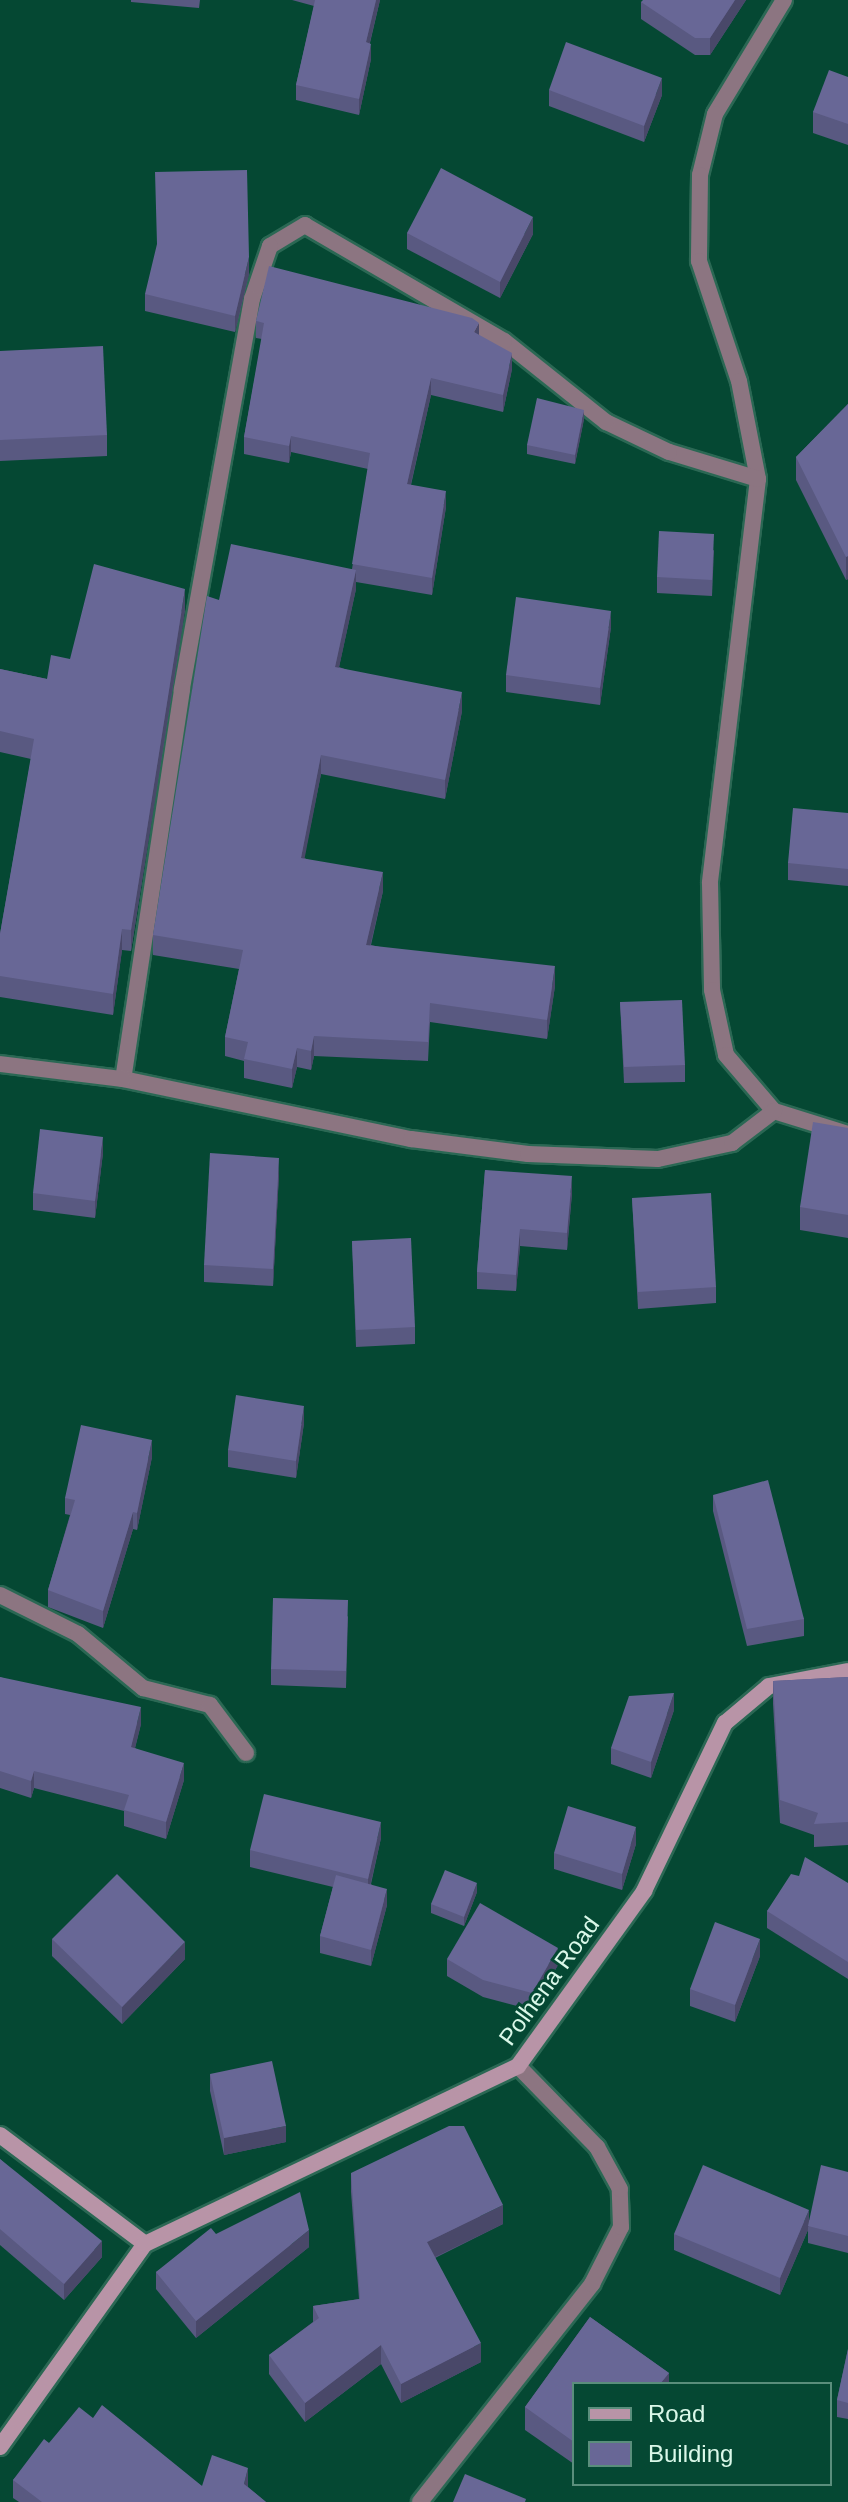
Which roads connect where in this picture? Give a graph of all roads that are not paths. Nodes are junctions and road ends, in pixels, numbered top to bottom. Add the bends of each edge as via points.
1 (784, 0) edge
2 (758, 479) junction
3 (0, 1064) edge
4 (123, 1079) junction
5 (774, 1111) junction
6 (848, 1134) edge
7 (0, 1595) edge
8 (848, 1671) edge
9 (246, 1753) dead end
10 (518, 2066) junction
11 (0, 2135) edge
12 (145, 2244) junction
13 (0, 2447) edge
14 (420, 2502) edge

1 - 2 street via 715,114 700,175 699,261 739,381
2 - 4 street via 669,452 606,422 504,341 305,225 270,246 252,299 196,612
2 - 5 street via 710,883 712,990 726,1055
3 - 4 street
4 - 5 street via 411,1139 528,1154 658,1159 732,1143
5 - 6 street
7 - 9 street via 78,1634 143,1688 210,1705
8 - 10 street, Polhena Road via 769,1686 725,1723 644,1891
10 - 12 street, Polhena Road
10 - 14 street via 597,2147 620,2189 621,2227 592,2284
11 - 12 street
12 - 13 street, Polhena Road

